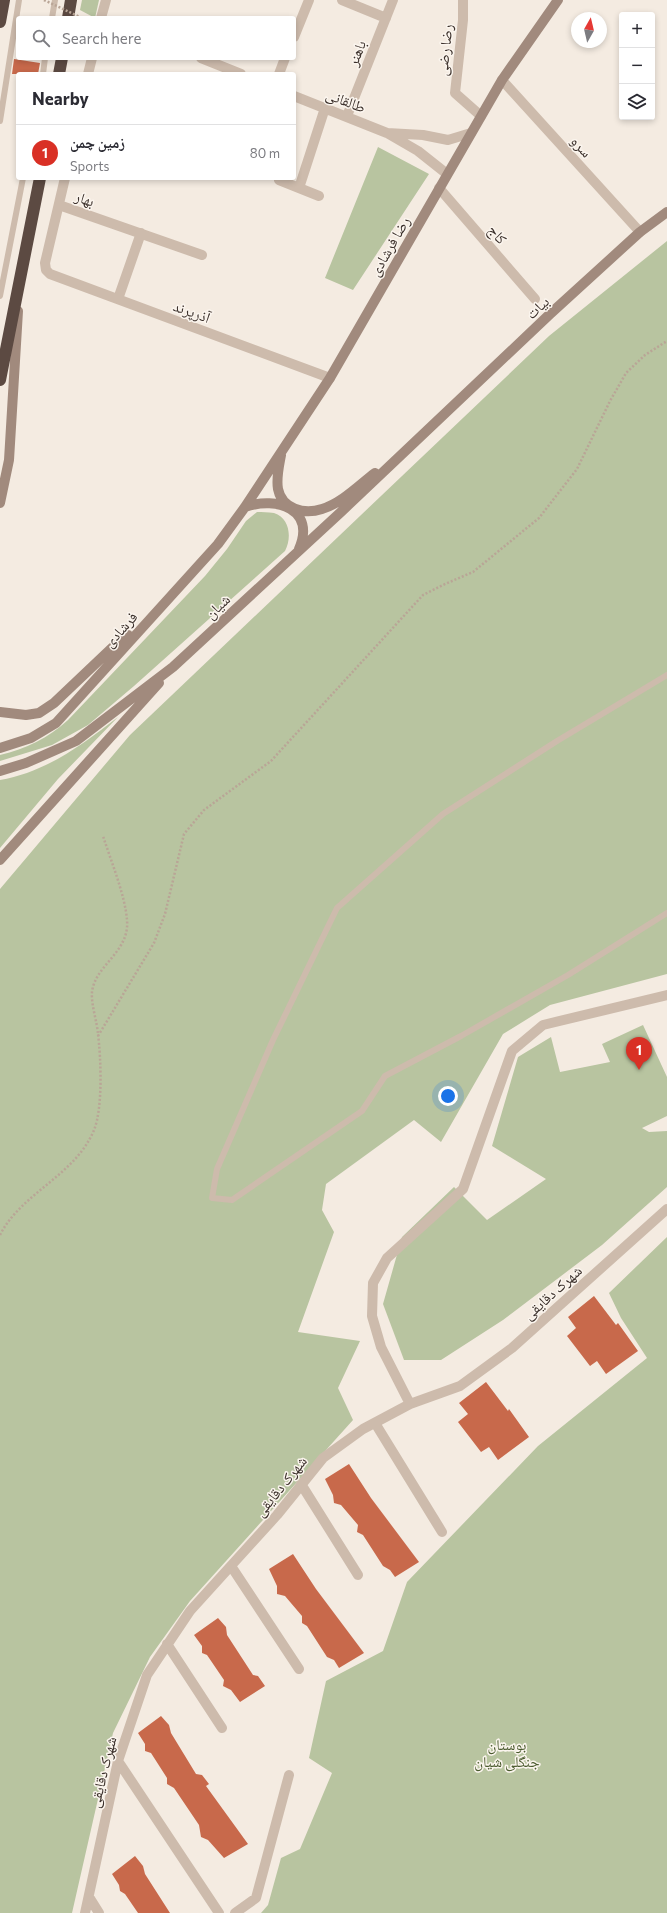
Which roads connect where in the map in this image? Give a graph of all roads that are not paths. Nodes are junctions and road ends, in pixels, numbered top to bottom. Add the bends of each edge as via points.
1 (4, 0) edge
2 (19, 0) edge
3 (55, 0) edge
4 (71, 0) edge
5 (106, 0) edge
6 (309, 0) edge
7 (342, 0) edge
8 (393, 0) edge
9 (463, 0) edge
10 (558, 0) edge
11 (16, 16) edge
12 (52, 16) edge
13 (68, 16) edge
14 (102, 16) edge
15 (386, 18) junction
16 (16, 19) edge
17 (0, 22) edge
18 (296, 32) edge
19 (45, 60) edge
20 (62, 60) edge
21 (92, 60) edge
22 (204, 60) edge
23 (284, 60) edge
24 (220, 70) edge
25 (43, 72) edge
26 (59, 72) edge
27 (88, 72) edge
28 (230, 72) edge
29 (280, 72) edge
30 (502, 80) junction
31 (296, 97) edge
32 (325, 108) junction
33 (347, 116) junction
34 (481, 116) junction
35 (0, 121) edge
36 (387, 133) junction
37 (471, 133) junction
38 (447, 174) junction
39 (23, 180) edge
40 (40, 180) edge
41 (65, 180) edge
42 (279, 180) dead end
43 (298, 188) junction
44 (439, 188) junction
45 (319, 196) dead end
46 (59, 204) junction
47 (667, 212) edge
48 (640, 232) junction
49 (141, 233) junction
50 (202, 255) dead end
51 (46, 270) joint
52 (20, 279) junction
53 (0, 296) edge
54 (118, 299) junction
55 (535, 299) dead end
56 (330, 378) junction
57 (0, 380) edge
58 (431, 428) junction
59 (282, 450) junction
60 (0, 503) edge
61 (245, 507) junction
62 (291, 508) junction
63 (298, 551) junction
64 (150, 617) junction
65 (174, 667) junction
66 (667, 674) edge
67 (0, 712) edge
68 (0, 748) edge
69 (0, 771) edge
70 (0, 860) edge
71 (667, 914) edge
72 (666, 998) edge
73 (667, 1209) edge
74 (410, 1404) junction
75 (375, 1423) junction
76 (302, 1484) junction
77 (442, 1532) dead end
78 (231, 1566) junction
79 (358, 1574) dead end
80 (167, 1644) junction
81 (299, 1669) dead end
82 (222, 1728) dead end
83 (118, 1762) junction
84 (289, 1775) dead end
85 (88, 1897) junction
86 (85, 1913) edge
87 (99, 1913) edge
88 (219, 1913) edge
89 (235, 1913) edge

1 - 17 highway
2 - 11 lane
3 - 12 lane
4 - 13 highway
5 - 14 street
6 - 18 street
7 - 15 street
8 - 15 street, باهنر
9 - 34 street, رضا رضی via 455,93
10 - 30 main road, رضا فرشادی
15 - 33 street, باهنر
16 - 35 lane
19 - 25 lane
20 - 26 highway
21 - 27 street
22 - 24 street
23 - 29 street
24 - 28 street
30 - 34 main road, رضا فرشادی
30 - 48 street, سرو
31 - 32 street, طالقانی
32 - 33 street, طالقانی
32 - 43 street
33 - 36 street, طالقانی
34 - 37 main road, رضا فرشادی
36 - 37 street, طالقانی via 423,135 448,140
36 - 38 street, طالقانی via 418,151
37 - 38 main road, رضا فرشادی
38 - 44 main road, رضا فرشادی
39 - 53 lane
40 - 52 highway
41 - 46 street
42 - 43 street
43 - 45 street
44 - 55 street, کاج
44 - 56 main road, رضا فرشادی
46 - 49 street, بهار
46 - 51 street, بهار via 45,263
47 - 48 main road, بیات
48 - 58 main road, بیات
49 - 50 street, بهار
49 - 54 street
51 - 54 street, آذرپرند via 50,274
52 - 57 highway
52 - 60 main road via 9,460
54 - 56 street, آذرپرند
56 - 59 main road, رضا فرشادی
58 - 62 main road via 332,504 321,510
58 - 63 main road, شیان
59 - 61 main road, رضا فرشادی
59 - 62 main road via 278,488 280,496
61 - 62 main road via 266,502
61 - 64 main road, فرشادی via 218,544
62 - 63 main road via 299,519 303,532
63 - 65 main road, شیان
64 - 67 main road via 112,648 54,704 38,713 26,715
64 - 68 main road, فرشادی via 56,723 31,738
65 - 69 main road, شیان via 76,741 26,763
65 - 70 main road
66 - 71 lane via 443,814 337,908 273,1040 217,1169 212,1198 232,1200 362,1111 385,1076 561,979
72 - 74 street via 543,1025 512,1051 464,1189 387,1258 373,1284 372,1316 382,1347
73 - 74 street, شهرک دقایقی via 512,1348 460,1386
74 - 75 street, شهرک دقایقی
75 - 76 street, شهرک دقایقی via 323,1458
75 - 77 street
76 - 78 street, شهرک دقایقی
76 - 79 street
78 - 80 street, شهرک دقایقی via 190,1611
78 - 81 street
80 - 82 street
80 - 83 street, شهرک دقایقی via 147,1675
83 - 85 street, شهرک دقایقی
83 - 88 street
84 - 89 street via 256,1898
85 - 86 street, شهرک دقایقی
85 - 87 street

